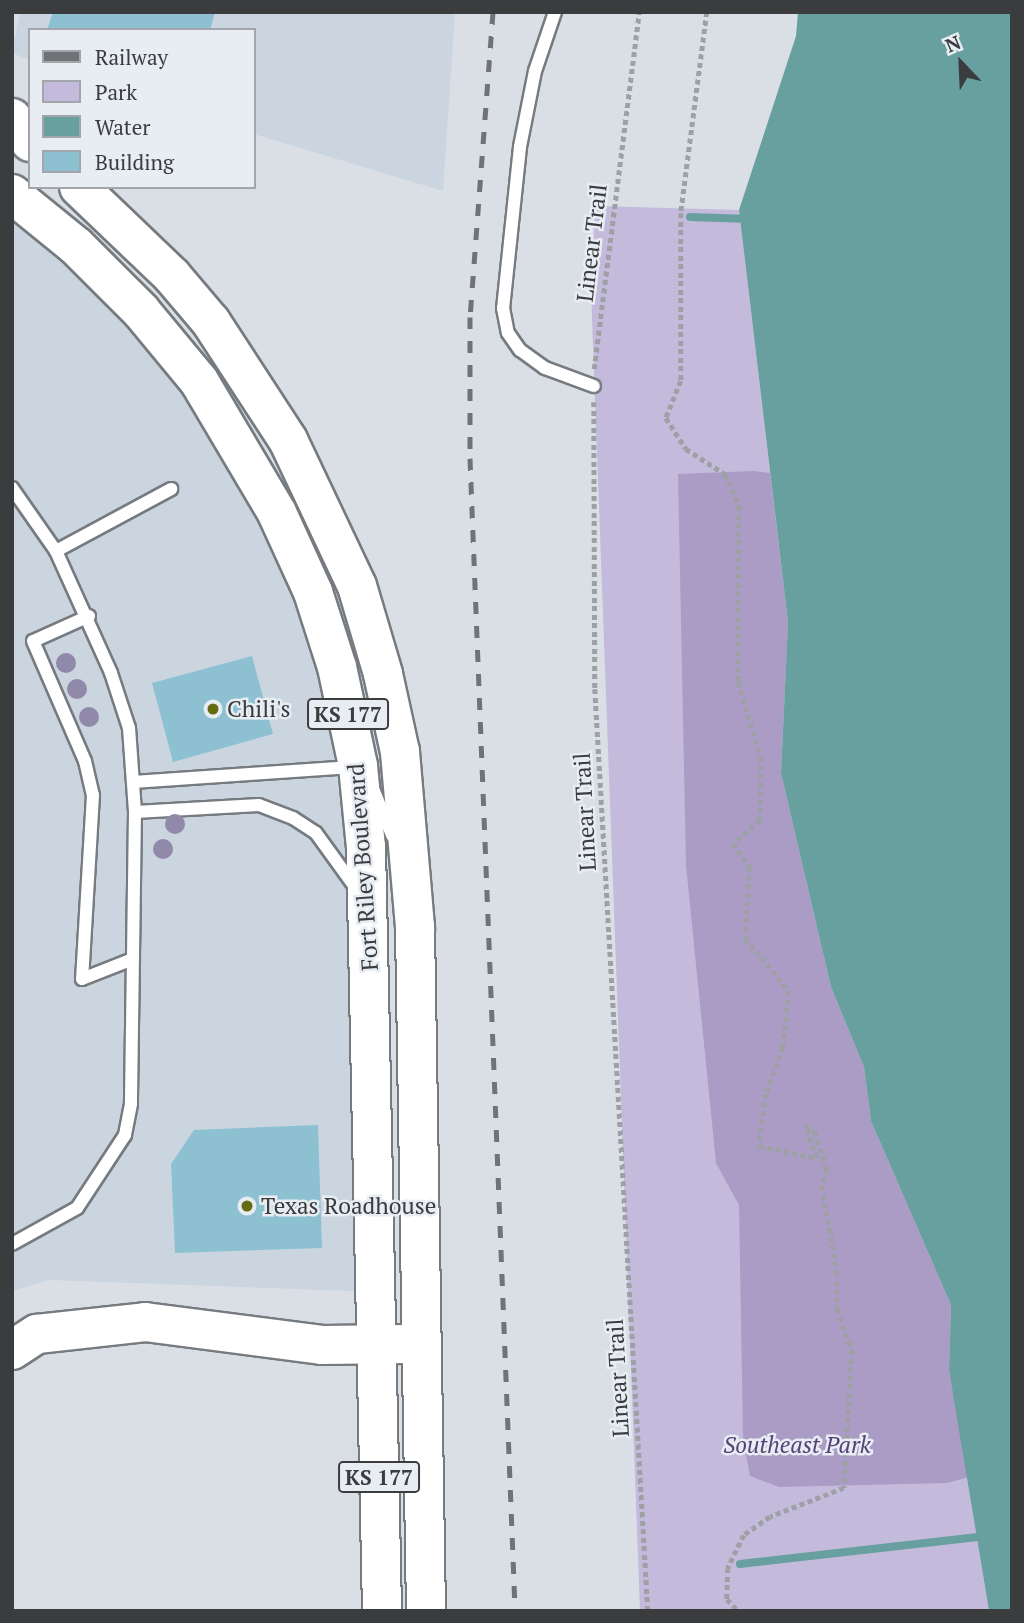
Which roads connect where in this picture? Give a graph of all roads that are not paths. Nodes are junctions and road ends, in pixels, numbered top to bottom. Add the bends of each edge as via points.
1 (555, 12) edge
2 (12, 118) edge
3 (12, 137) edge
4 (28, 139) edge
5 (28, 147) edge
6 (81, 189) edge
7 (12, 194) edge
8 (594, 386) road end
9 (12, 488) edge
10 (171, 489) dead end
11 (57, 551) junction
12 (89, 616) junction
13 (358, 766) junction
14 (133, 782) junction
15 (135, 812) junction
16 (369, 912) junction
17 (415, 928) junction
18 (133, 959) junction
19 (12, 1244) edge
20 (423, 1343) junction
21 (379, 1344) junction
22 (12, 1350) edge
23 (382, 1611) edge
24 (426, 1611) edge

1 - 8 lane via 535,71 520,146 503,308 508,333 520,350 545,368
2 - 4 highway
3 - 5 highway
6 - 17 highway, Fort Riley Boulevard / KS 177 via 172,276 232,351 288,440 357,586 400,752
7 - 13 highway, Fort Riley Boulevard / KS 177 via 76,246 141,311 199,381 241,447 313,592 337,667
9 - 11 lane
10 - 11 lane
11 - 12 lane
12 - 14 lane via 129,728
12 - 18 lane via 33,641 85,761 93,795 82,979
13 - 14 lane
13 - 16 highway, Fort Riley Boulevard / KS 177
13 - 17 lane via 378,796 394,840
14 - 15 lane
15 - 16 lane via 259,805 293,818 334,852
15 - 18 lane
16 - 21 highway, Fort Riley Boulevard / KS 177
17 - 20 highway, Fort Riley Boulevard / KS 177
18 - 19 lane via 131,1104 125,1135 76,1208
20 - 21 highway
20 - 24 highway, Fort Riley Boulevard
21 - 22 highway via 322,1346 145,1322 37,1334
21 - 23 highway, Fort Riley Boulevard / KS 177

